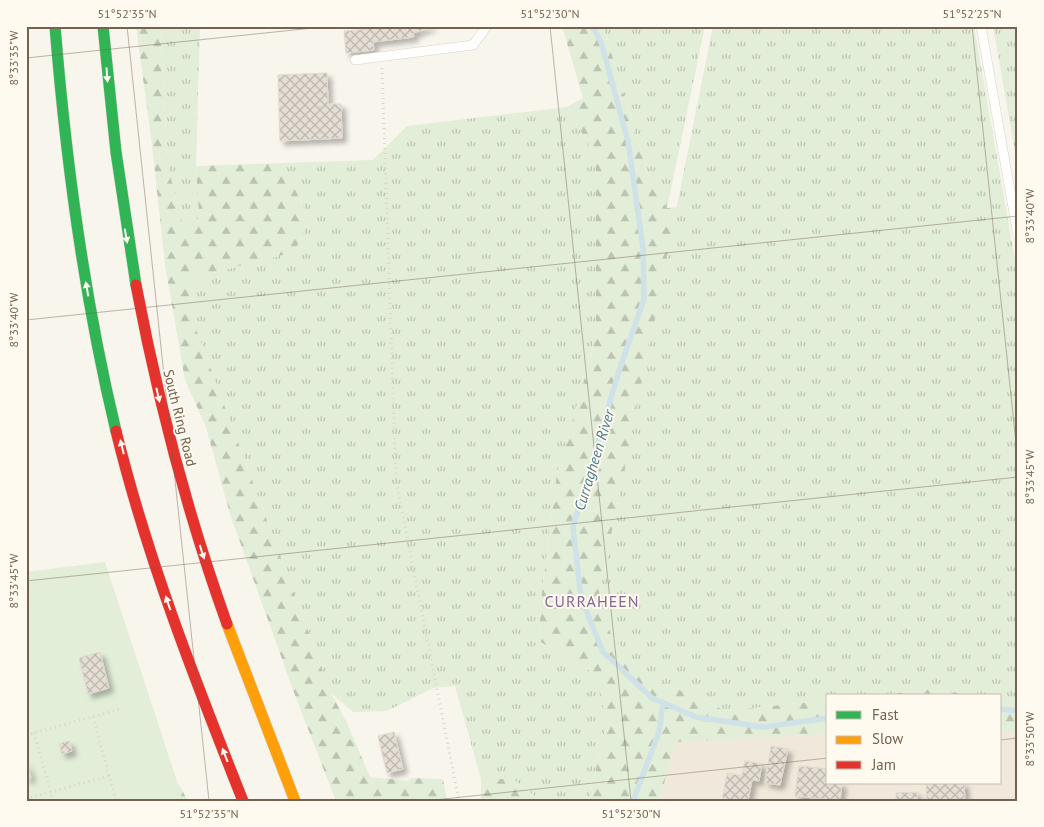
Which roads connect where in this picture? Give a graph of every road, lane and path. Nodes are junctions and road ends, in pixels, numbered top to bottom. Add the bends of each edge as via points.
1 (55, 26) edge
2 (103, 26) edge
3 (487, 26) edge
4 (981, 26) edge
5 (382, 56) junction
6 (355, 60) dead end
7 (1018, 236) edge
8 (121, 709) dead end
9 (92, 717) junction
10 (34, 733) junction
11 (26, 735) edge
12 (109, 776) junction
13 (50, 792) junction
14 (26, 799) edge
15 (53, 801) edge
16 (116, 801) edge
17 (243, 801) edge
18 (295, 801) edge
19 (459, 801) edge

17 -> 1 highway via 156,567 109,397 78,236
2 -> 18 highway, South Ring Road via 122,212 163,416 225,622
3 - 5 lane via 473,45
4 - 7 lane
5 - 6 lane
5 - 19 path via 396,481
8 - 9 path
9 - 10 path
9 - 12 path
10 - 11 path
10 - 13 path
12 - 13 path
12 - 16 path
13 - 14 path
13 - 15 path

